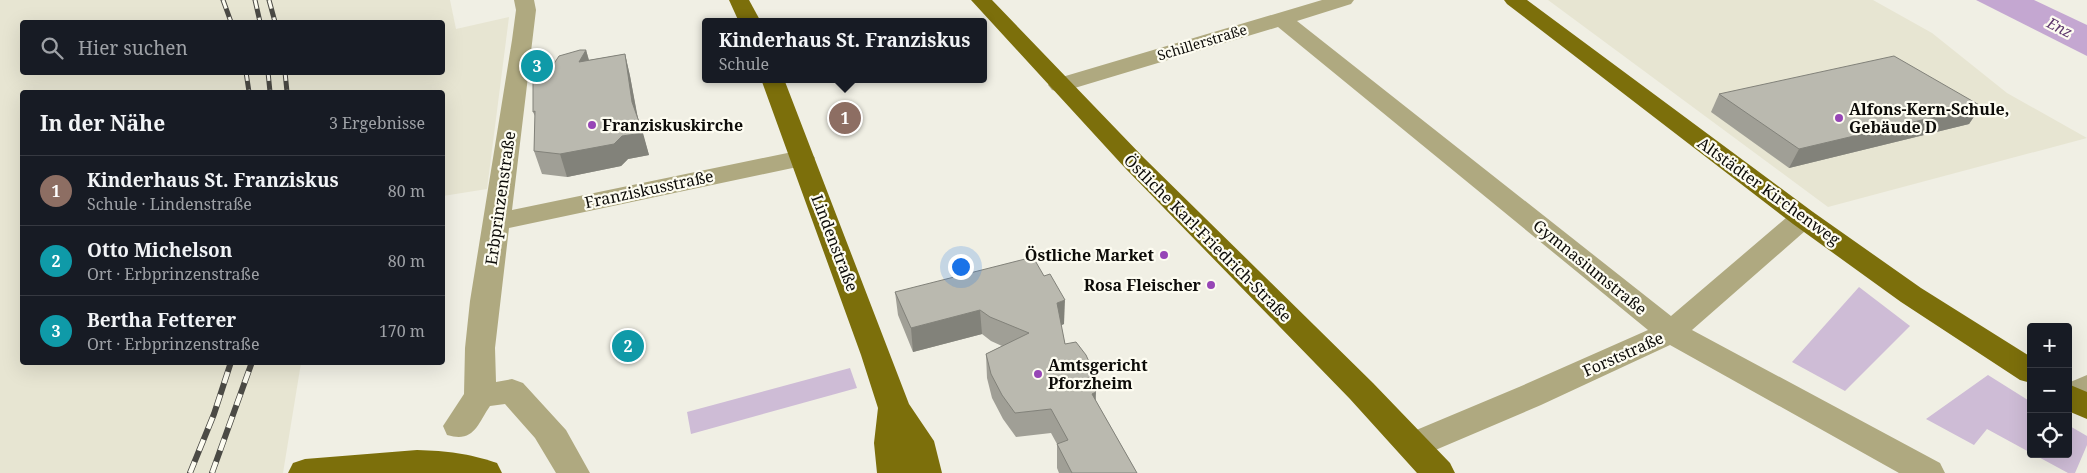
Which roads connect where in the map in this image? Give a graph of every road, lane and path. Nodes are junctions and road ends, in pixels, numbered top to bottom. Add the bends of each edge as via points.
1 (524, 0) edge
2 (740, 0) edge
3 (980, 0) edge
4 (1344, 0) edge
5 (1514, 0) edge
6 (1282, 11) edge
7 (748, 18) edge
8 (774, 83) edge
9 (1060, 85) junction
10 (802, 158) junction
11 (1803, 218) junction
12 (497, 222) junction
13 (1671, 332) junction
14 (2027, 369) edge
15 (480, 396) junction
16 (894, 408) junction
17 (459, 426) dead end
18 (1414, 445) junction
19 (305, 473) edge
20 (485, 473) edge
21 (573, 473) edge
22 (894, 473) edge
23 (925, 473) edge
24 (1438, 473) edge
25 (1928, 473) edge

1 - 12 street, Erbprinzenstraße via 523,40
2 - 7 main road
3 - 9 main road, Östliche Karl-Friedrich-Straße
4 - 6 street, Schillerstraße
5 - 11 main road, Altstädter Kirchenweg
6 - 9 street, Schillerstraße
6 - 13 street, Gymnasiumstraße
8 - 10 main road, Lindenstraße
9 - 18 main road, Östliche Karl-Friedrich-Straße
10 - 12 street, Franziskusstraße
10 - 16 main road, Lindenstraße
11 - 13 street, Forststraße
11 - 14 main road, Altstädter Kirchenweg via 1911,295
12 - 15 street, Erbprinzenstraße via 480,348
13 - 18 street, Forststraße
13 - 25 street, Gymnasiumstraße
15 - 17 street
15 - 21 street via 512,391 542,422
16 - 22 main road, Lindenstraße via 891,443
16 - 23 main road, Lindenstraße via 917,441
18 - 24 main road, Östliche Karl-Friedrich-Straße
19 - 20 main road via 417,464 455,465

